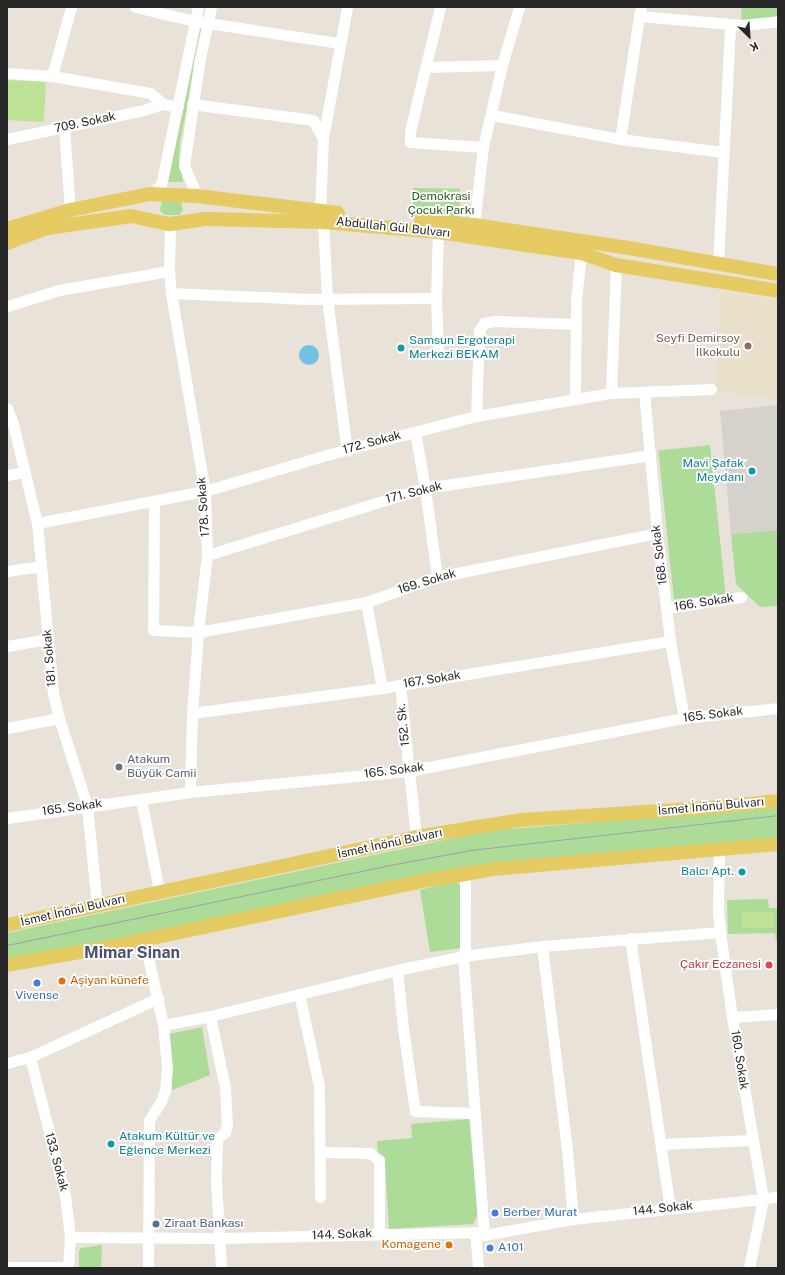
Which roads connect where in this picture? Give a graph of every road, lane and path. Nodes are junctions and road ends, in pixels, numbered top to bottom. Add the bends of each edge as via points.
1 (70, 7) edge
2 (135, 7) edge
3 (198, 7) edge
4 (211, 7) edge
5 (347, 7) edge
6 (440, 7) edge
7 (519, 7) edge
8 (640, 11) edge
9 (195, 21) junction
10 (778, 21) edge
11 (207, 22) junction
12 (730, 24) junction
13 (339, 44) junction
14 (502, 65) junction
15 (427, 67) junction
16 (7, 73) edge
17 (52, 76) junction
18 (163, 104) junction
19 (192, 104) junction
20 (178, 107) junction
21 (492, 115) junction
22 (64, 127) junction
23 (323, 138) junction
24 (7, 139) edge
25 (620, 139) junction
26 (483, 147) junction
27 (723, 152) junction
28 (150, 194) junction
29 (197, 196) junction
30 (70, 210) junction
31 (322, 217) junction
32 (170, 224) junction
33 (474, 225) junction
34 (7, 229) edge
35 (438, 232) junction
36 (7, 242) edge
37 (581, 253) junction
38 (718, 264) junction
39 (616, 265) junction
40 (170, 271) junction
41 (778, 274) edge
42 (778, 291) edge
43 (171, 293) junction
44 (327, 298) junction
45 (436, 298) junction
46 (7, 306) edge
47 (576, 324) junction
48 (438, 350) dead end
49 (711, 389) dead end
50 (644, 392) junction
51 (611, 393) junction
52 (575, 399) junction
53 (7, 408) edge
54 (476, 416) junction
55 (415, 432) junction
56 (347, 451) junction
57 (650, 455) junction
58 (25, 472) junction
59 (7, 475) edge
60 (425, 488) junction
61 (205, 491) junction
62 (154, 502) junction
63 (37, 523) junction
64 (657, 532) junction
65 (207, 555) junction
66 (41, 566) junction
67 (7, 572) edge
68 (437, 577) junction
69 (741, 597) dead end
70 (366, 602) junction
71 (666, 608) junction
72 (198, 632) junction
73 (48, 639) junction
74 (670, 641) junction
75 (7, 646) edge
76 (400, 685) junction
77 (382, 688) junction
78 (778, 708) edge
79 (192, 713) junction
80 (59, 718) junction
81 (684, 718) junction
82 (7, 728) edge
83 (408, 771) junction
84 (190, 792) junction
85 (141, 799) junction
86 (778, 801) edge
87 (87, 806) junction
88 (7, 818) edge
89 (416, 837) junction
90 (778, 844) edge
91 (719, 850) junction
92 (465, 874) junction
93 (158, 891) junction
94 (97, 906) junction
95 (7, 925) edge
96 (720, 932) junction
97 (630, 938) junction
98 (144, 939) junction
99 (542, 946) junction
100 (463, 956) junction
101 (7, 965) edge
102 (397, 970) junction
103 (299, 994) junction
104 (158, 998) junction
105 (778, 1014) edge
106 (210, 1016) junction
107 (732, 1018) junction
108 (163, 1025) junction
109 (30, 1057) junction
110 (7, 1063) edge
111 (475, 1113) junction
112 (752, 1140) junction
113 (661, 1144) junction
114 (321, 1152) junction
115 (320, 1196) dead end
116 (778, 1196) edge
117 (763, 1199) junction
118 (670, 1208) junction
119 (573, 1219) junction
120 (479, 1233) junction
121 (379, 1234) junction
122 (147, 1237) junction
123 (70, 1238) junction
124 (220, 1238) junction
125 (7, 1267) edge
126 (68, 1268) edge
127 (148, 1268) edge
128 (221, 1268) edge
129 (478, 1268) edge
130 (749, 1268) edge

1 - 17 street
2 - 9 street
3 - 9 street
4 - 11 street
5 - 13 street
6 - 15 street
7 - 14 street
8 - 12 street
8 - 25 street
9 - 11 street
9 - 20 street
10 - 12 street
11 - 13 street
11 - 19 street
12 - 27 street
13 - 23 street
14 - 15 street
14 - 21 street
15 - 26 street via 410,131 410,142
16 - 17 street
17 - 18 street via 150,93
18 - 20 street
18 - 22 street, 709. Sokak
19 - 23 street via 313,120
19 - 29 street via 184,166
20 - 28 street via 161,185
21 - 25 street
21 - 26 street
22 - 24 street, 709. Sokak
22 - 30 street
23 - 31 street
25 - 27 street
26 - 33 street
27 - 38 street
28 - 29 main road, Abdullah Gül Bulvarı
28 - 30 main road, Abdullah Gül Bulvarı
29 - 31 main road, Abdullah Gül Bulvarı
30 - 34 main road, Abdullah Gül Bulvarı
31 - 32 main road, Abdullah Gül Bulvarı via 206,219
31 - 33 main road, Abdullah Gül Bulvarı
31 - 35 main road, Abdullah Gül Bulvarı
31 - 44 street
32 - 36 main road, Abdullah Gül Bulvarı via 131,216 47,228
32 - 40 street, 178. Sokak
33 - 38 main road, Abdullah Gül Bulvarı
35 - 37 main road, Abdullah Gül Bulvarı
35 - 45 street
37 - 39 main road, Abdullah Gül Bulvarı
37 - 47 street
38 - 41 main road, Abdullah Gül Bulvarı
39 - 42 main road, Abdullah Gül Bulvarı
39 - 51 street
40 - 43 street, 178. Sokak
40 - 46 street via 59,290
43 - 44 street
43 - 61 street, 178. Sokak
44 - 45 street
44 - 56 street
45 - 48 street
47 - 52 street
47 - 54 street via 494,321 484,323 479,331
49 - 50 street, 172. Sokak
50 - 51 street, 172. Sokak
50 - 57 street, 168. Sokak
51 - 52 street, 172. Sokak
52 - 54 street, 172. Sokak
53 - 58 street, 181. Sokak
54 - 55 street, 172. Sokak
55 - 56 street, 172. Sokak
55 - 60 street
56 - 61 street, 172. Sokak
57 - 60 street, 171. Sokak
57 - 64 street, 168. Sokak
58 - 59 street
58 - 63 street, 181. Sokak
60 - 65 street, 171. Sokak
60 - 68 street
61 - 62 street, 172. Sokak
61 - 65 street, 178. Sokak
62 - 63 street, 172. Sokak
62 - 72 street, 169. Sokak via 153,630
63 - 66 street, 181. Sokak
64 - 68 street, 169. Sokak
64 - 71 street, 168. Sokak
65 - 72 street, 178. Sokak
66 - 67 street
66 - 73 street, 181. Sokak
68 - 70 street, 169. Sokak
69 - 71 street, 166. Sokak
70 - 72 street, 169. Sokak
70 - 77 street
71 - 74 street, 168. Sokak
72 - 79 street, 178. Sokak
73 - 75 street
73 - 80 street, 181. Sokak via 53,693
74 - 76 street, 167. Sokak
74 - 81 street, 168. Sokak
76 - 77 street, 167. Sokak
76 - 83 street, 152. Sk.
77 - 79 street, 167. Sokak
78 - 81 street, 165. Sokak
79 - 84 street, 178. Sokak
80 - 82 street
80 - 87 street, 181. Sokak
81 - 83 street, 165. Sokak
83 - 84 street, 165. Sokak
83 - 89 street, 152. Sk.
84 - 85 street, 165. Sokak
85 - 87 street, 165. Sokak
85 - 93 street
86 - 89 main road, İsmet İnönü Bulvarı via 520,820
87 - 88 street, 165. Sokak
87 - 94 street, 181. Sokak
89 - 93 main road, İsmet İnönü Bulvarı
90 - 91 main road
91 - 92 main road via 493,869
91 - 96 street, 160. Sokak
92 - 98 main road via 422,880
92 - 100 street via 466,948
93 - 94 main road, İsmet İnönü Bulvarı
94 - 95 main road, İsmet İnönü Bulvarı
96 - 97 street
96 - 107 street, 160. Sokak
97 - 99 street
97 - 113 street
98 - 101 main road
98 - 104 street
99 - 100 street
99 - 119 street
100 - 102 street
100 - 111 street
102 - 103 street
102 - 111 street via 416,1111
103 - 106 street
103 - 114 street via 320,1086
104 - 108 street
104 - 109 street
105 - 107 street
106 - 108 street
106 - 124 street via 225,1087 227,1123 225,1132 217,1139 216,1181
107 - 112 street, 160. Sokak
108 - 122 street via 167,1080 161,1100 149,1120
109 - 110 street
109 - 123 street, 133. Sokak via 65,1195
111 - 120 street
112 - 113 street
112 - 117 street, 160. Sokak
113 - 118 street
114 - 115 street
114 - 121 street via 370,1153 379,1160
116 - 117 street, 144. Sokak
117 - 118 street, 144. Sokak
117 - 130 street, 160. Sokak
118 - 119 street, 144. Sokak
119 - 120 street, 144. Sokak
120 - 121 street, 144. Sokak
120 - 129 street
121 - 124 street, 144. Sokak
122 - 123 street, 144. Sokak
122 - 124 street, 144. Sokak
122 - 127 street
123 - 126 street, 133. Sokak
124 - 128 street
125 - 126 street

